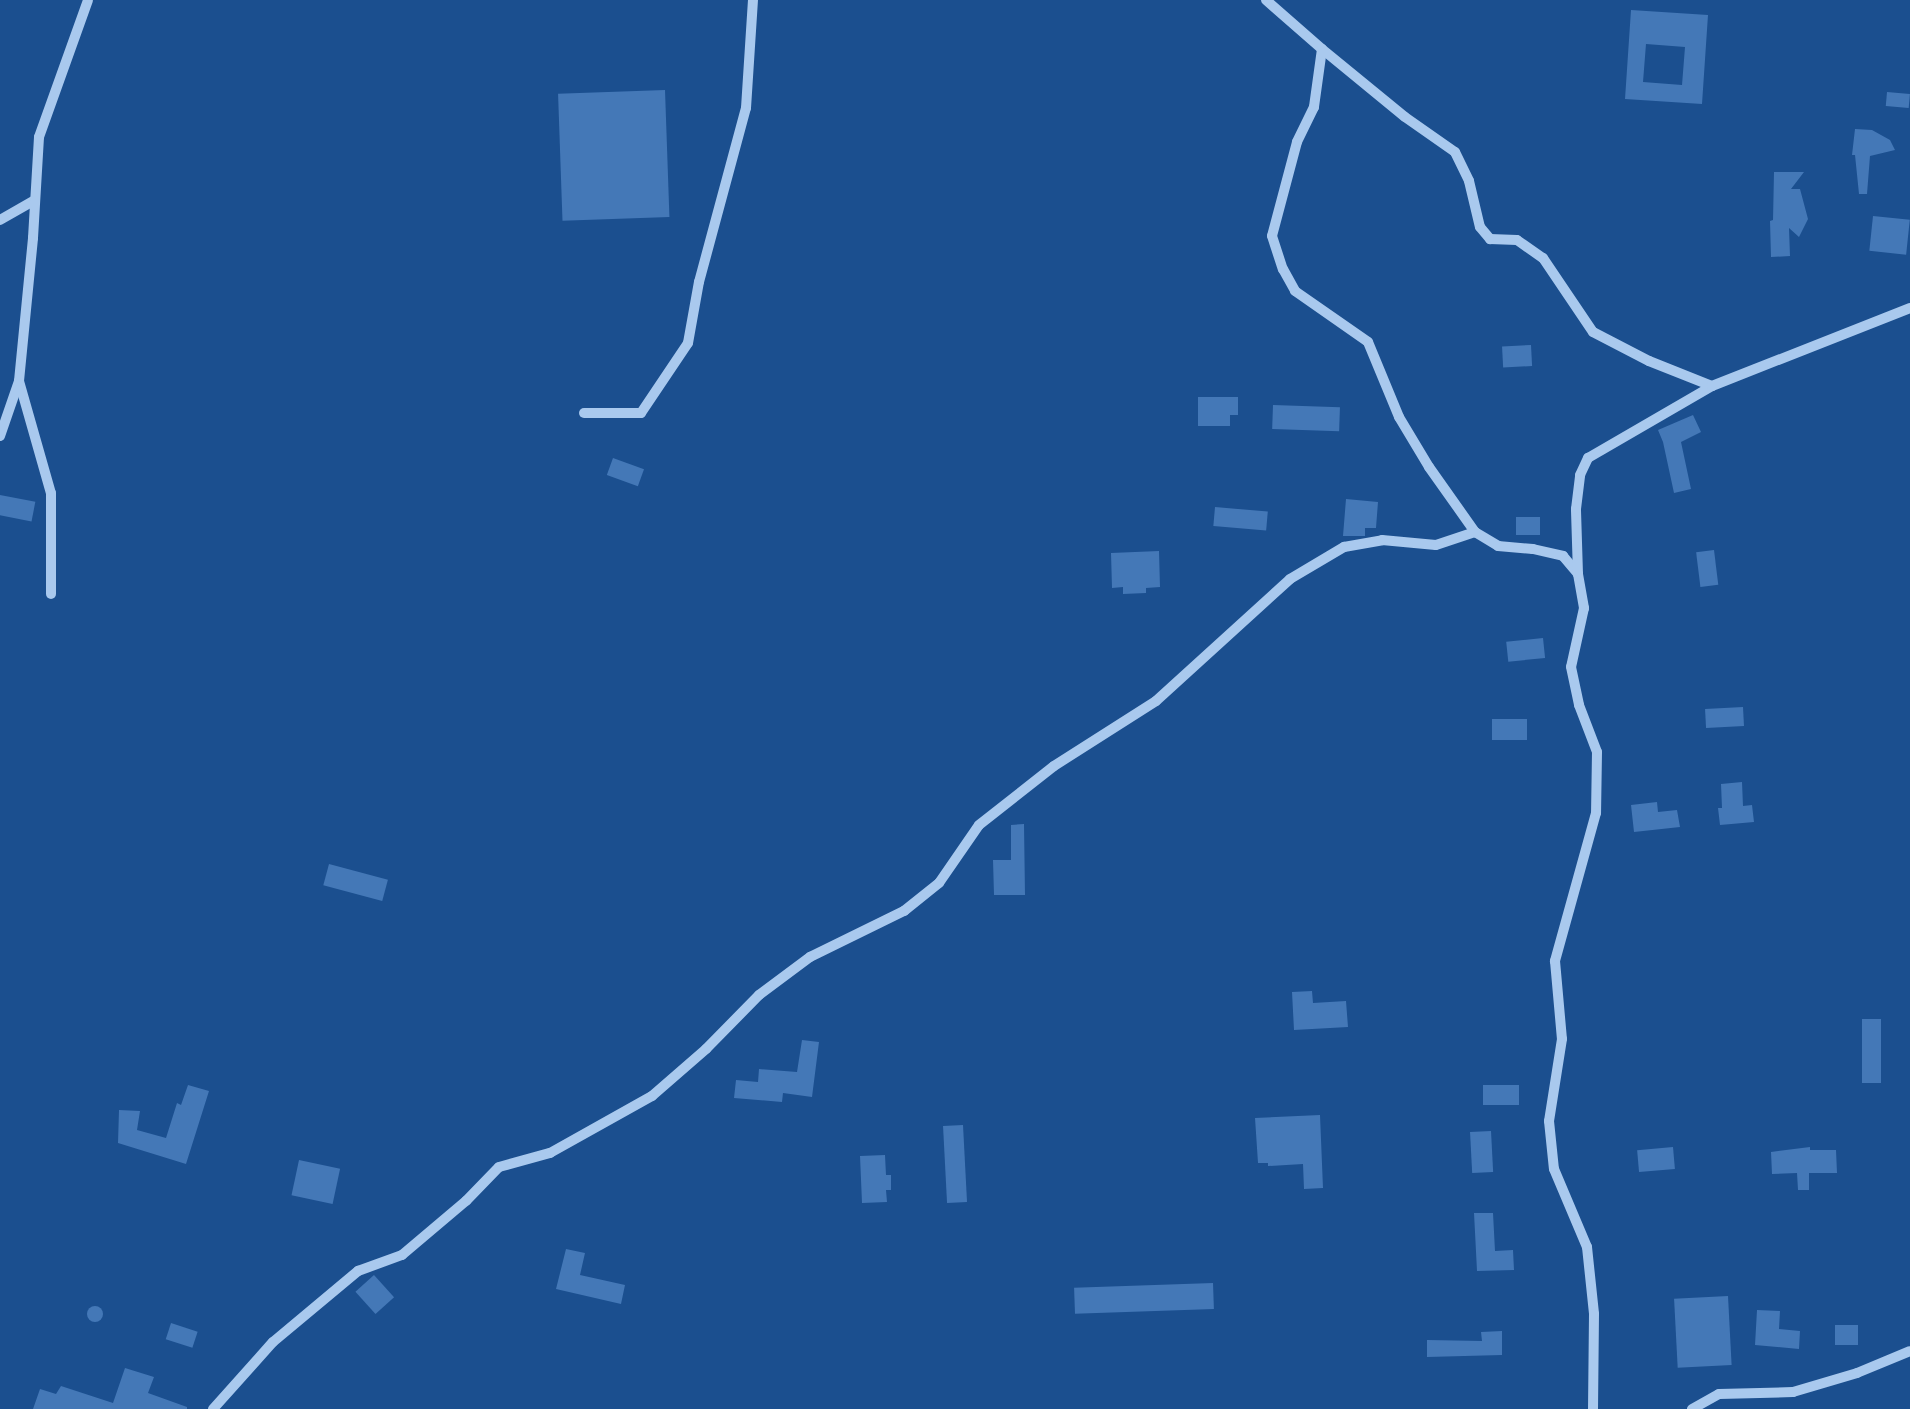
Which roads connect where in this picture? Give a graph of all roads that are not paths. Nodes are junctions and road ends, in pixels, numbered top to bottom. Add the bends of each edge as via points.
1 (88, 0) edge
2 (753, 0) edge
3 (1266, 0) edge
4 (1322, 49) junction
5 (35, 200) junction
6 (0, 220) edge
7 (1910, 308) edge
8 (18, 381) junction
9 (1712, 386) junction
10 (584, 414) dead end
11 (0, 436) edge
12 (1475, 532) junction
13 (1578, 574) junction
14 (51, 594) dead end
15 (1910, 1351) edge
16 (213, 1409) edge
17 (1593, 1409) edge
18 (1692, 1409) edge

1 - 5 street via 39,137
2 - 10 street via 747,108 699,282 688,343 641,413
3 - 4 street
4 - 9 street via 1455,152 1469,181 1480,227 1490,239 1517,240 1543,258 1593,332 1649,361
4 - 12 street via 1314,107 1297,142 1272,236 1295,291 1368,342 1399,417
5 - 6 street
5 - 8 street
7 - 9 street
8 - 11 street
8 - 14 street via 51,493
9 - 13 street via 1588,458 1580,475 1576,509
12 - 13 street via 1498,546 1563,556
12 - 16 street via 1436,545 1382,540 1344,547 1290,579 1156,701 1054,766 979,825 939,883 904,911 810,957 759,995 652,1096 550,1153 499,1167 466,1202 402,1255 358,1271 273,1342
13 - 17 street via 1584,608 1571,667 1579,705 1596,752 1596,813 1555,961 1562,1039 1549,1121 1554,1169 1587,1247 1594,1314
15 - 18 street via 1857,1373 1793,1392 1719,1394

